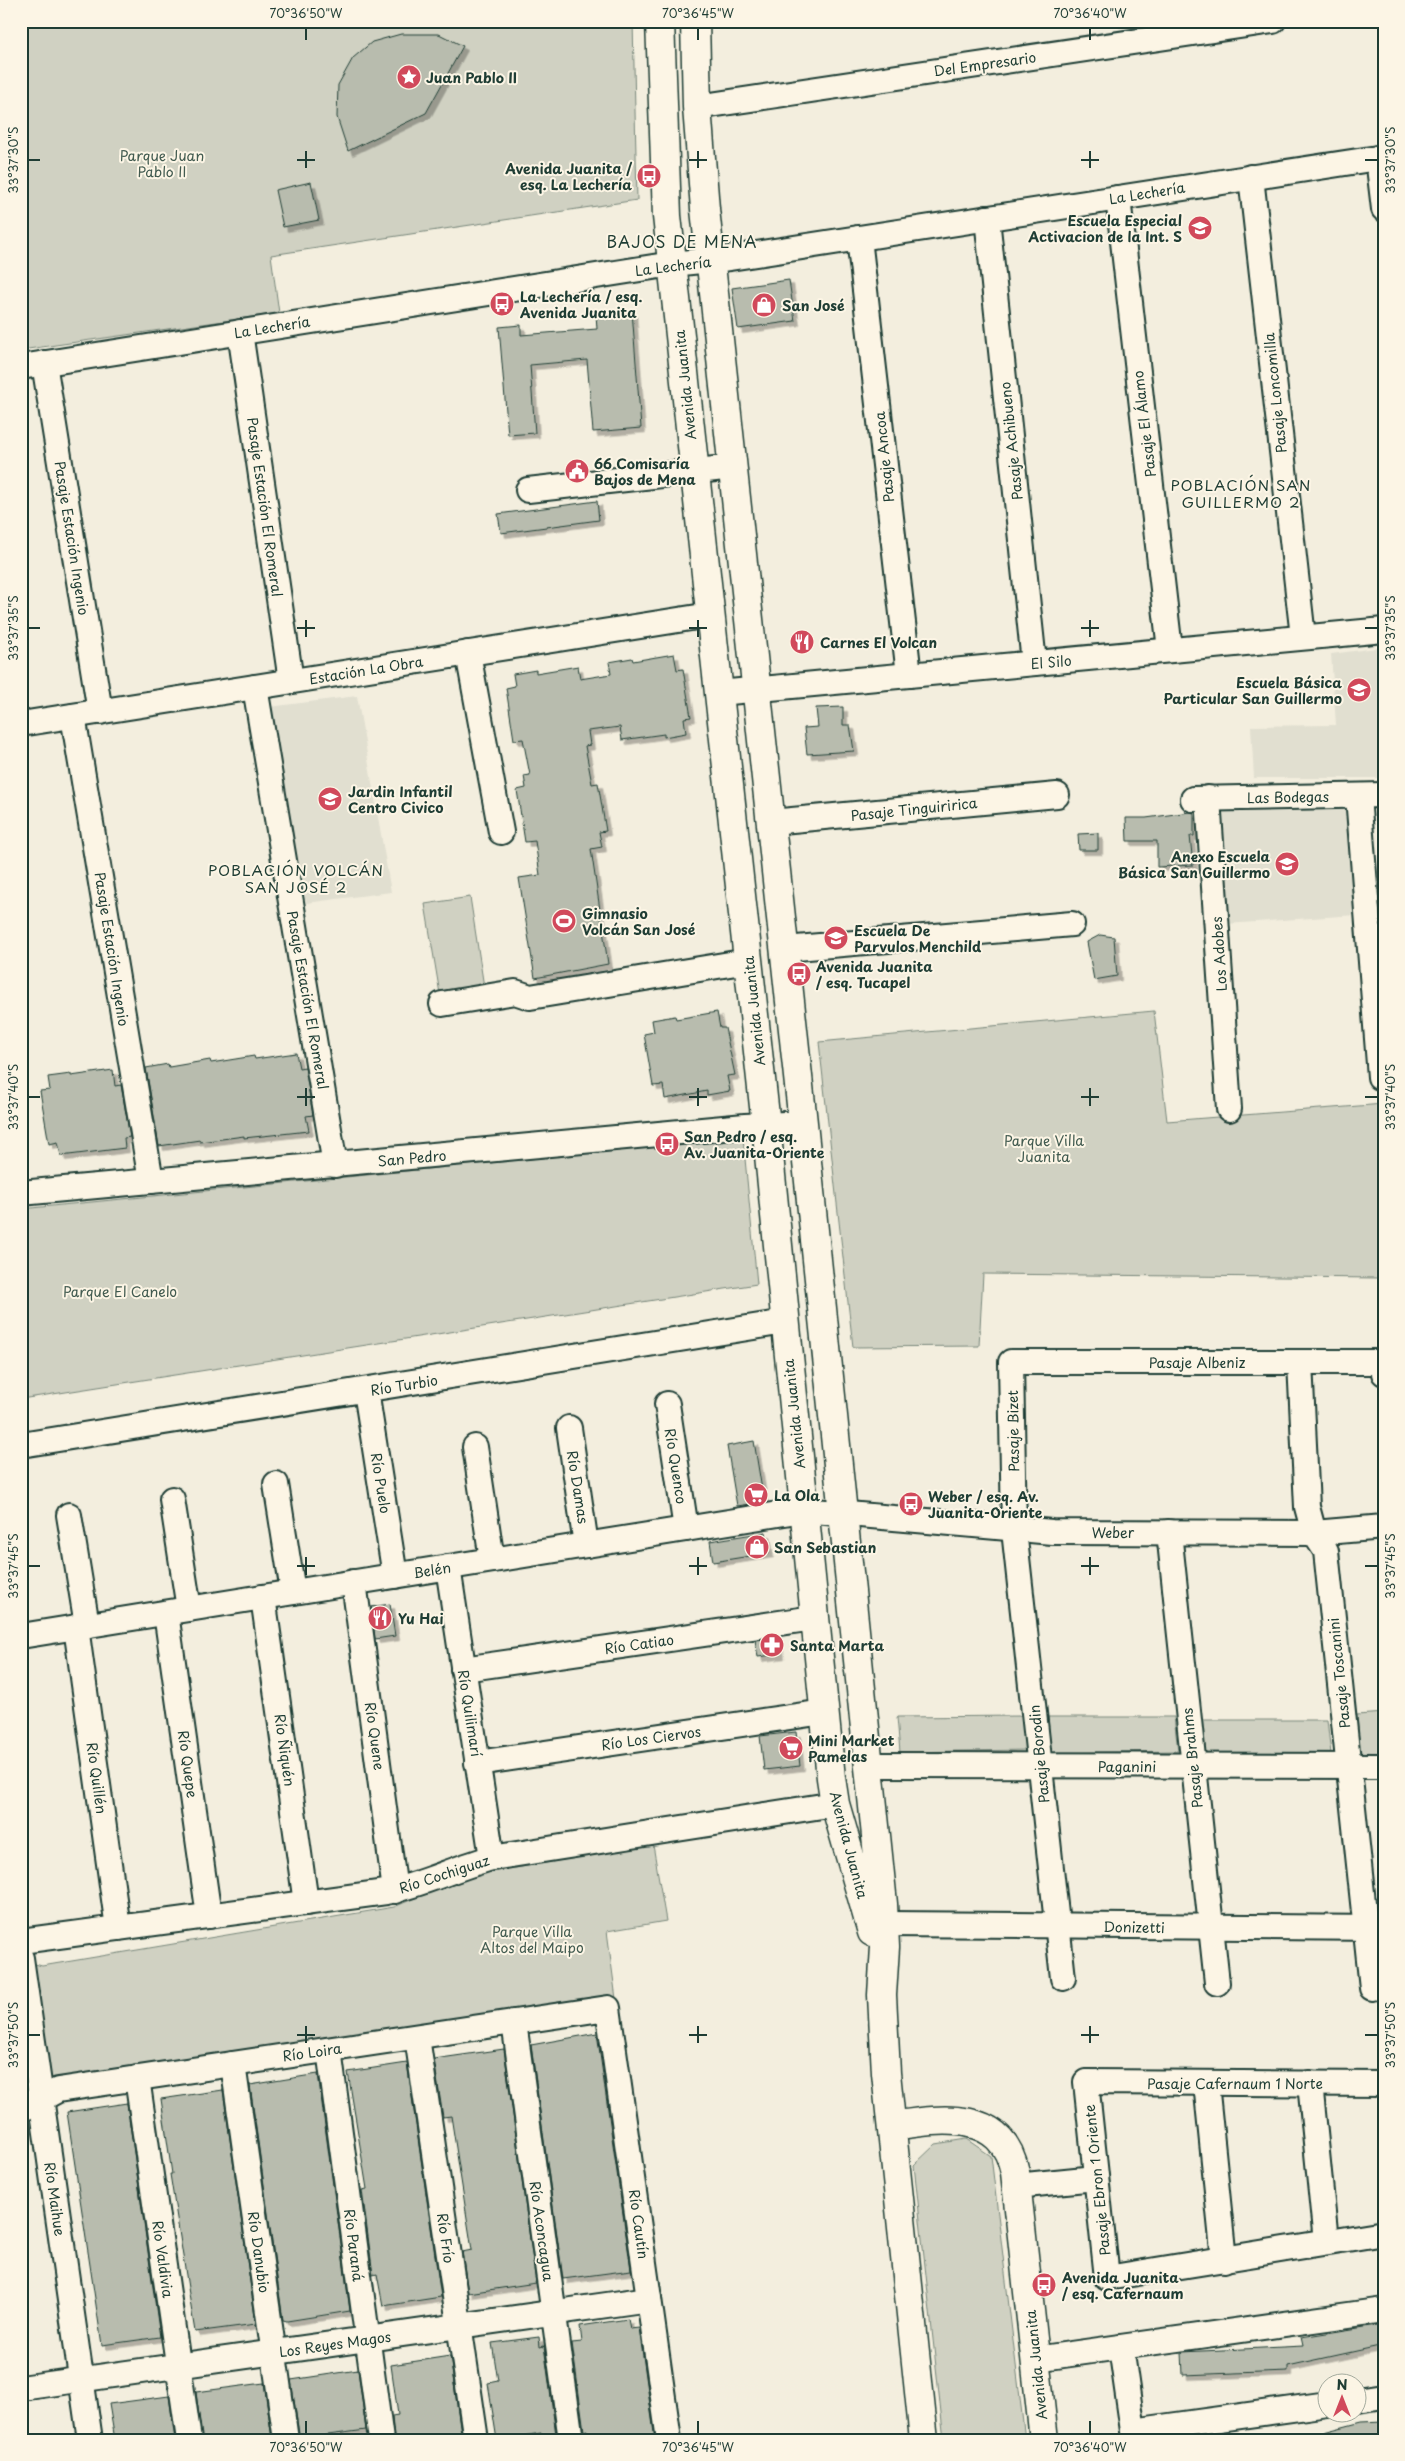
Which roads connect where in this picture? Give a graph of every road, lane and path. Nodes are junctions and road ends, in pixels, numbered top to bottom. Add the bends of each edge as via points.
1 (660, 21) edge
2 (695, 21) edge
3 (1273, 21) edge
4 (696, 107) junction
5 (1381, 157) edge
6 (1251, 178) junction
7 (1118, 198) junction
8 (1384, 208) edge
9 (987, 218) junction
10 (859, 238) junction
11 (711, 261) junction
12 (672, 264) junction
13 (240, 332) junction
14 (33, 365) edge
15 (733, 467) junction
16 (694, 471) junction
17 (528, 490) dead end
18 (710, 614) junction
19 (1384, 630) edge
20 (1303, 638) junction
21 (1170, 650) junction
22 (468, 653) junction
23 (1034, 663) junction
24 (909, 675) junction
25 (291, 681) junction
26 (255, 687) junction
27 (757, 690) junction
28 (719, 693) junction
29 (100, 712) junction
30 (73, 716) junction
31 (21, 724) edge
32 (1057, 795) dead end
33 (1384, 795) edge
34 (1358, 796) junction
35 (1201, 799) joint
36 (771, 822) junction
37 (501, 832) dead end
38 (1072, 924) dead end
39 (785, 949) junction
40 (748, 962) junction
41 (1378, 981) edge
42 (442, 1004) dead end
43 (1380, 1077) dead end
44 (1229, 1109) dead end
45 (803, 1123) junction
46 (766, 1124) junction
47 (335, 1165) junction
48 (151, 1181) junction
49 (21, 1193) edge
50 (786, 1322) junction
51 (1011, 1362) joint
52 (1300, 1362) junction
53 (1383, 1368) edge
54 (366, 1391) junction
55 (667, 1404) dead end
56 (569, 1428) dead end
57 (21, 1445) edge
58 (475, 1447) dead end
59 (276, 1484) dead end
60 (172, 1499) dead end
61 (803, 1510) junction
62 (70, 1515) dead end
63 (844, 1515) junction
64 (1384, 1527) edge
65 (686, 1529) junction
66 (1014, 1530) junction
67 (1169, 1532) junction
68 (1314, 1532) junction
69 (586, 1545) junction
70 (492, 1560) junction
71 (448, 1567) junction
72 (395, 1576) junction
73 (354, 1582) junction
74 (293, 1592) junction
75 (263, 1597) junction
76 (189, 1609) junction
77 (166, 1612) junction
78 (814, 1618) junction
79 (82, 1626) junction
80 (21, 1636) edge
81 (463, 1669) junction
82 (824, 1712) junction
83 (478, 1763) junction
84 (869, 1765) junction
85 (1040, 1766) junction
86 (1192, 1766) junction
87 (1349, 1766) junction
88 (1384, 1766) edge
89 (836, 1804) junction
90 (492, 1858) junction
91 (395, 1891) junction
92 (306, 1903) junction
93 (209, 1916) junction
94 (884, 1924) junction
95 (1058, 1926) junction
96 (118, 1928) junction
97 (1210, 1928) junction
98 (1375, 1928) edge
99 (21, 1941) edge
100 (21, 1958) edge
101 (1063, 1978) dead end
102 (1217, 1983) dead end
103 (1372, 1988) dead end
104 (882, 1995) junction
105 (608, 2008) joint
106 (514, 2022) junction
107 (417, 2037) junction
108 (329, 2050) junction
109 (233, 2064) junction
110 (138, 2078) junction
111 (1086, 2082) joint
112 (1206, 2083) junction
113 (1310, 2083) junction
114 (1384, 2084) edge
115 (31, 2105) edge
116 (892, 2126) junction
117 (1096, 2178) junction
118 (1016, 2186) junction
119 (1384, 2233) edge
120 (1326, 2242) junction
121 (1224, 2260) junction
122 (649, 2299) junction
123 (1384, 2310) edge
124 (553, 2312) junction
125 (459, 2326) junction
126 (366, 2339) junction
127 (1121, 2347) junction
128 (273, 2352) junction
129 (1035, 2359) junction
130 (179, 2366) junction
131 (81, 2380) junction
132 (21, 2388) edge
133 (1384, 2396) edge
134 (1368, 2398) edge
135 (1318, 2405) edge
136 (90, 2440) edge
137 (189, 2440) edge
138 (286, 2440) edge
139 (381, 2440) edge
140 (476, 2440) edge
141 (571, 2440) edge
142 (670, 2440) edge
143 (924, 2440) edge
144 (1044, 2440) edge

1 - 12 main road, Avenida Juanita
2 - 4 main road, Avenida Juanita
3 - 4 street, Del Empresario
4 - 11 main road, Avenida Juanita
5 - 6 street, La Lechería
5 - 8 street
6 - 7 street, La Lechería
6 - 20 street, Pasaje Loncomilla
7 - 9 street, La Lechería
7 - 21 street, Pasaje El Álamo
9 - 10 street, La Lechería
9 - 23 street, Pasaje Achibueno
10 - 11 street, La Lechería
10 - 24 street, Pasaje Ancoa
11 - 12 street, La Lechería
11 - 15 main road, Avenida Juanita
12 - 13 street, La Lechería
12 - 16 main road, Avenida Juanita
13 - 14 street, La Lechería
13 - 25 street, Pasaje Estación El Romeral
14 - 29 street, Pasaje Estación Ingenio
15 - 16 street
15 - 27 main road, Avenida Juanita
16 - 17 street
16 - 18 main road, Avenida Juanita
18 - 22 street, Estación La Obra
18 - 28 main road, Avenida Juanita
19 - 20 street, El Silo
20 - 21 street, El Silo
21 - 23 street, El Silo
22 - 25 street, Estación La Obra
22 - 37 street
23 - 24 street, El Silo
24 - 27 street, El Silo
25 - 26 street, Estación La Obra
26 - 29 street, Estación La Obra
26 - 47 street, Pasaje Estación El Romeral
27 - 28 street, El Silo
27 - 36 main road, Avenida Juanita
28 - 40 main road, Avenida Juanita
29 - 30 street, Estación La Obra
30 - 31 street, Estación La Obra
30 - 48 street, Pasaje Estación Ingenio
32 - 36 street, Pasaje Tinguiririca
33 - 34 street, Las Bodegas
34 - 35 street, Las Bodegas
34 - 41 street
35 - 44 street, Los Adobes
36 - 39 main road, Avenida Juanita
38 - 39 street
39 - 45 main road, Avenida Juanita
40 - 42 street via 530,997 515,992
40 - 46 main road, Avenida Juanita
41 - 43 street
45 - 46 street, San Pedro
45 - 63 main road, Avenida Juanita
46 - 47 street, San Pedro
46 - 50 main road, Avenida Juanita
47 - 48 street, San Pedro
48 - 49 street, San Pedro
50 - 54 street, Río Turbio
50 - 61 main road, Avenida Juanita
51 - 52 street, Pasaje Albeniz
51 - 66 street, Pasaje Bizet
52 - 53 street, Pasaje Albeniz
52 - 68 street, Pasaje Toscanini via 1307,1507
54 - 57 street, Río Turbio
54 - 72 street, Río Puelo
55 - 65 street, Río Quenco
56 - 69 street, Río Damas
58 - 70 street
59 - 74 street
60 - 76 street
61 - 63 street, Belén
61 - 65 street, Belén
61 - 78 main road, Avenida Juanita
62 - 79 street, Río Quillén
63 - 66 street, Weber
63 - 84 main road, Avenida Juanita
64 - 68 street, Weber
65 - 69 street, Belén
66 - 67 street, Weber
66 - 85 street, Pasaje Borodin
67 - 68 street, Weber
67 - 86 street, Pasaje Brahms
68 - 87 street, Pasaje Toscanini via 1326,1552
69 - 70 street, Belén
70 - 71 street, Belén
71 - 72 street, Belén
71 - 81 street, Río Quilimarí
72 - 73 street, Belén
73 - 74 street, Belén
73 - 91 street, Río Quene
74 - 75 street, Belén
75 - 76 street, Belén
75 - 92 street, Río Ñiquén
76 - 77 street, Belén
77 - 79 street, Belén
77 - 93 street, Río Quepe
78 - 81 street, Río Catiao
78 - 82 main road, Avenida Juanita
79 - 80 street, Belén
79 - 96 street, Río Quillén
81 - 83 street, Río Quilimarí
82 - 83 street, Río Los Ciervos
82 - 89 main road, Avenida Juanita
83 - 90 street, Río Quilimarí
84 - 85 street, Paganini
84 - 94 main road, Avenida Juanita
85 - 86 street, Paganini
85 - 95 street, Pasaje Borodin
86 - 87 street, Paganini
86 - 97 street, Pasaje Brahms
87 - 88 street, Paganini
87 - 98 street, Pasaje Toscanini
89 - 90 street, Río Cochiguaz
89 - 104 main road, Avenida Juanita via 868,1913
90 - 91 street, Río Cochiguaz
91 - 92 street, Río Cochiguaz
92 - 93 street, Río Cochiguaz
93 - 96 street, Río Cochiguaz
94 - 95 street, Donizetti
94 - 104 main road, Avenida Juanita
95 - 97 street, Donizetti
95 - 101 street, Pasaje Borodin
96 - 99 street, Río Cochiguaz
97 - 98 street, Donizetti
97 - 102 street, Pasaje Brahms
98 - 103 street, Pasaje Toscanini
100 - 115 street, Río Maihue
104 - 116 main road, Avenida Juanita
105 - 106 street, Río Loira
105 - 122 street, Río Cautín
106 - 107 street, Río Loira
106 - 124 street, Río Aconcagua
107 - 108 street, Río Loira
107 - 125 street, Río Frío
108 - 109 street, Río Loira
108 - 126 street, Río Paraná
109 - 110 street, Río Loira
109 - 128 street, Río Danubio
110 - 115 street, Río Loira via 58,2090
110 - 130 street, Río Valdivia
111 - 112 street, Pasaje Cafernaum 1 Norte
111 - 117 street, Pasaje Ebron 1 Oriente
112 - 113 street, Pasaje Cafernaum 1 Norte
112 - 121 street
113 - 114 street, Pasaje Cafernaum 1 Norte
113 - 120 street
115 - 131 street, Río Maihue
116 - 118 main road, Avenida Juanita via 946,2120 979,2125 997,2137 1009,2153
116 - 143 main road, Avenida Juanita
117 - 118 street
117 - 121 street, Pasaje Ebron 1 Oriente via 1107,2278
118 - 129 main road, Avenida Juanita
119 - 120 street
120 - 121 street
122 - 124 street, Los Reyes Magos
122 - 142 street, Río Cautín
123 - 127 street
124 - 125 street, Los Reyes Magos
124 - 141 street, Río Aconcagua
125 - 126 street, Los Reyes Magos
125 - 140 street, Río Frío
126 - 128 street, Los Reyes Magos
126 - 139 street, Río Paraná
127 - 129 street
127 - 135 street via 1133,2431
128 - 130 street, Los Reyes Magos
128 - 138 street, Río Danubio
129 - 144 main road, Avenida Juanita
130 - 131 street, Los Reyes Magos
130 - 137 street, Río Valdivia
131 - 132 street, Los Reyes Magos
131 - 136 street, Río Maihue
133 - 134 street

